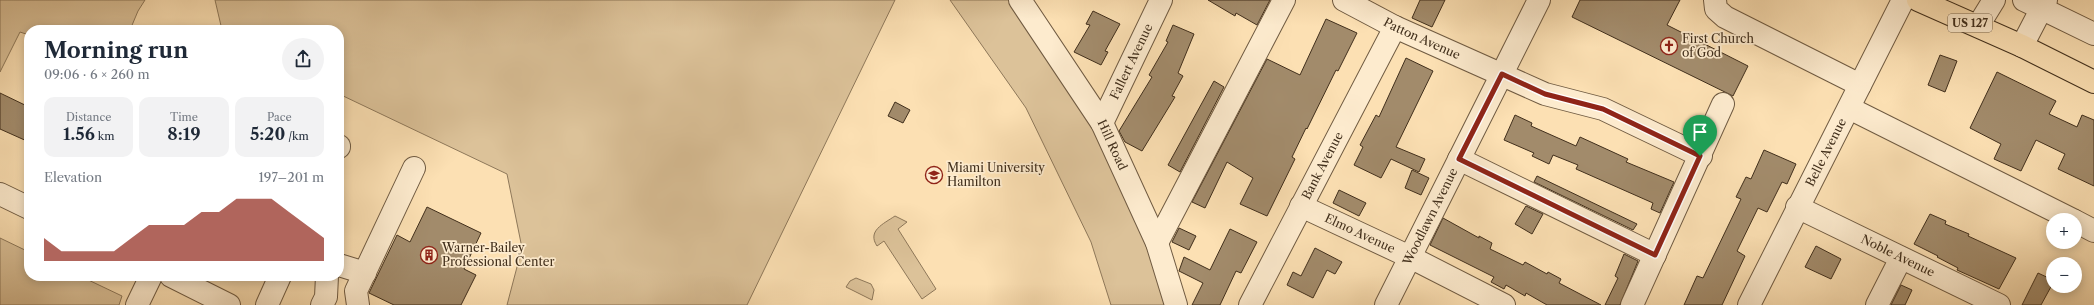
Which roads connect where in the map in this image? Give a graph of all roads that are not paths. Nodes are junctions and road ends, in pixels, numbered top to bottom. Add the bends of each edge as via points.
1 (1161, 0) edge
2 (1284, 0) edge
3 (1344, 0) edge
4 (1539, 0) edge
5 (1715, 0) edge
6 (1903, 0) edge
7 (1994, 0) edge
8 (1027, 3) edge
9 (1931, 3) edge
10 (2038, 3) edge
11 (1978, 26) junction
12 (1395, 27) junction
13 (2094, 34) edge
14 (2022, 46) junction
15 (1502, 74) junction
16 (2094, 81) edge
17 (1860, 85) junction
18 (1724, 104) dead end
19 (1849, 108) junction
20 (1102, 124) junction
21 (1700, 156) junction
22 (1459, 159) junction
23 (414, 168) dead end
24 (0, 194) edge
25 (24, 206) edge
26 (1301, 206) junction
27 (1797, 207) junction
28 (2060, 213) edge
29 (2082, 224) edge
30 (2094, 230) edge
31 (1157, 243) junction
32 (1655, 255) junction
33 (1410, 257) junction
34 (1901, 258) junction
35 (344, 267) edge
36 (365, 273) junction
37 (149, 281) edge
38 (181, 281) edge
39 (278, 281) edge
40 (326, 281) edge
41 (137, 305) edge
42 (229, 305) edge
43 (267, 305) edge
44 (322, 305) edge
45 (358, 305) edge
46 (1176, 305) edge
47 (1250, 305) edge
48 (1386, 305) edge
49 (1504, 305) edge
50 (1632, 305) edge
51 (1748, 305) edge
52 (1877, 305) edge
53 (1999, 305) edge

1 - 20 street, Fallert Avenue
2 - 31 street
3 - 12 street, Patton Avenue
4 - 15 street, Woodlawn Avenue
5 - 17 street via 1719,14
6 - 17 street, Belle Avenue
7 - 11 street
8 - 20 street, Hill Road
9 - 11 main road, US 127
10 - 13 street
10 - 14 street
11 - 14 main road, US 127
12 - 15 street, Patton Avenue
12 - 26 street, Bank Avenue
14 - 16 main road, US 127
15 - 21 street via 1545,94 1603,109
15 - 22 street, Woodlawn Avenue
17 - 19 street, Belle Avenue
18 - 21 street
19 - 27 street, Belle Avenue
19 - 28 street
20 - 31 street, Hill Road
21 - 32 street
22 - 32 street
22 - 33 street, Woodlawn Avenue
23 - 36 street
24 - 25 street
26 - 33 street, Elmo Avenue
26 - 47 street, Bank Avenue
27 - 34 street, Noble Avenue
27 - 51 street, Belle Avenue
29 - 30 street
31 - 46 street, Hill Road
32 - 50 street
33 - 48 street, Woodlawn Avenue
33 - 49 street, Elmo Avenue
34 - 52 street
34 - 53 street, Noble Avenue
35 - 36 street
36 - 45 street via 356,291
37 - 41 street
38 - 42 street
39 - 43 street
40 - 44 street via 326,297

